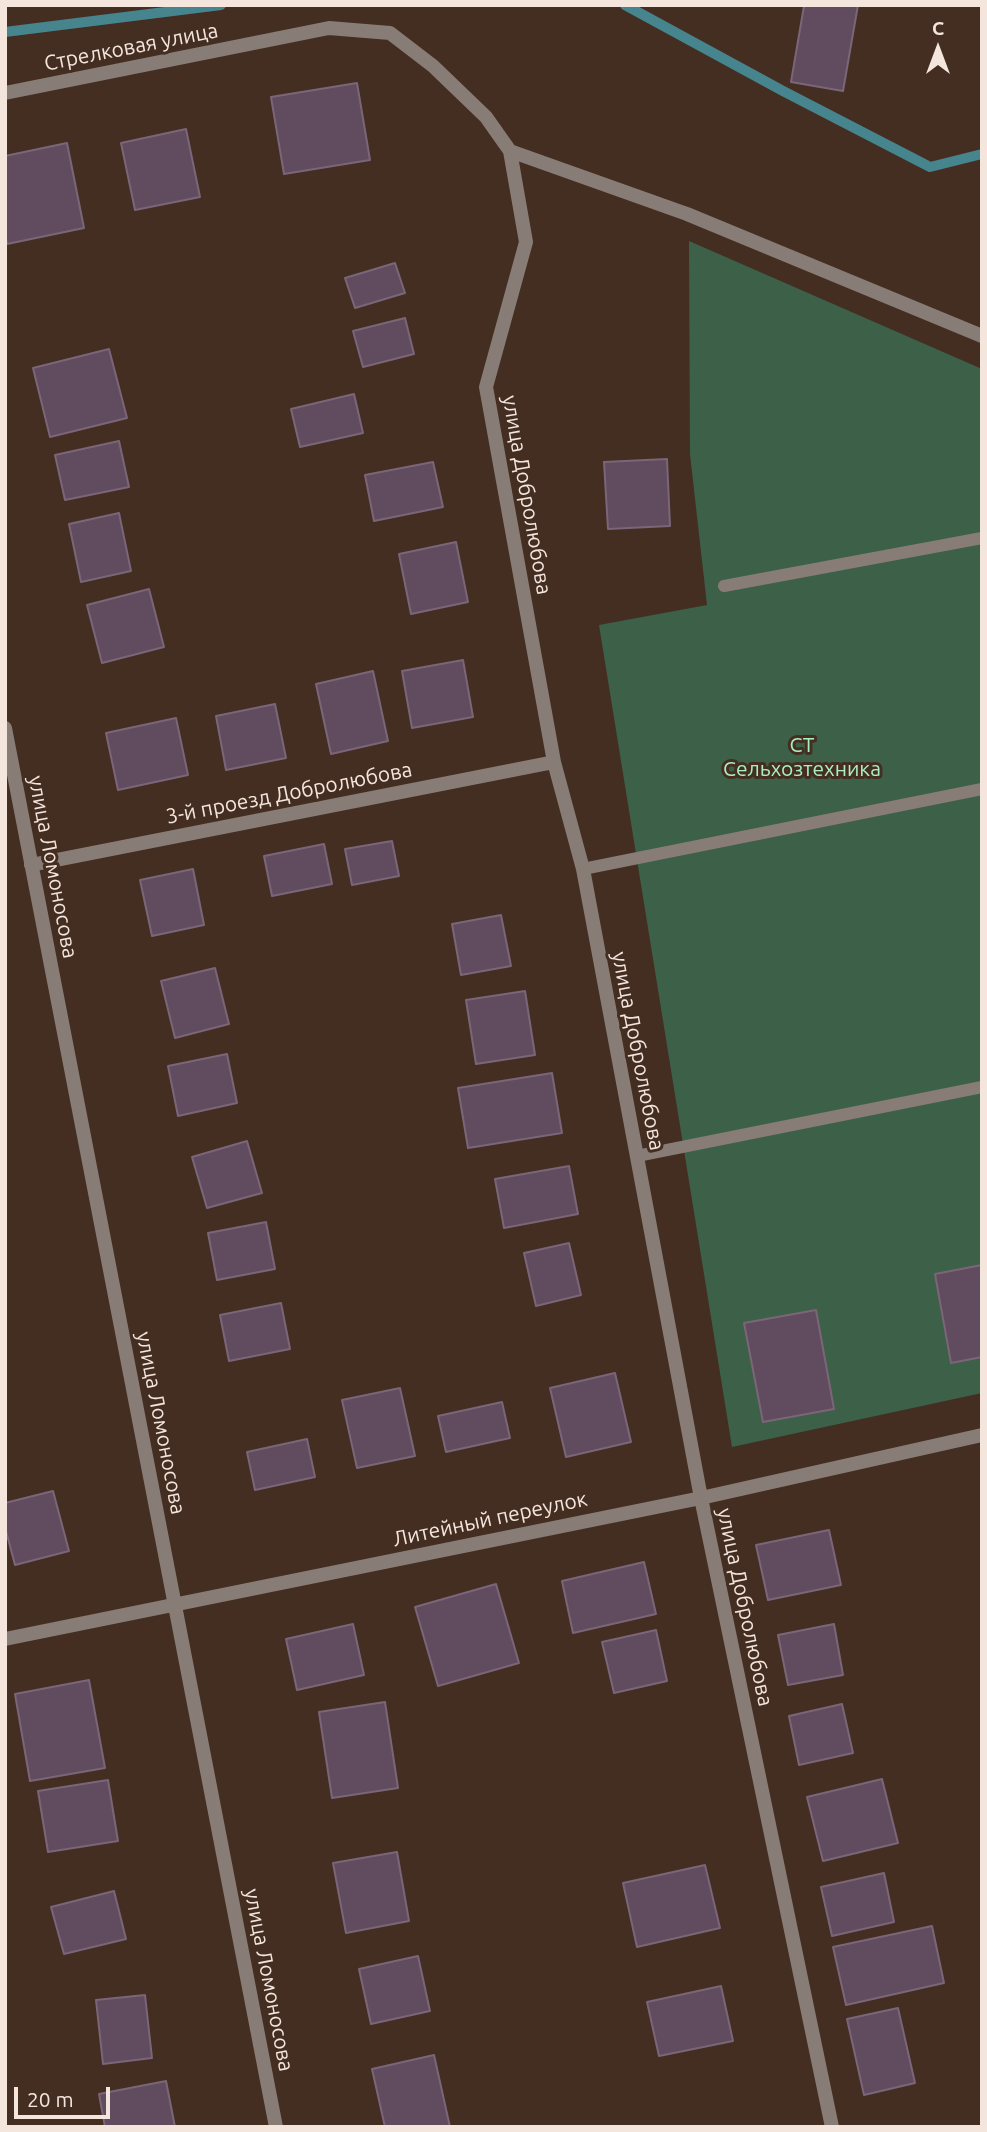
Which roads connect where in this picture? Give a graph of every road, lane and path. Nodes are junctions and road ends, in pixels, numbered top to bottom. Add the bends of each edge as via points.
1 (390, 33) joint
2 (5, 93) edge
3 (510, 151) junction
4 (982, 336) edge
5 (982, 538) edge
6 (724, 586) dead end
7 (5, 728) edge
8 (554, 762) junction
9 (982, 789) edge
10 (31, 865) junction
11 (583, 869) junction
12 (982, 1087) edge
13 (637, 1156) junction
14 (982, 1435) edge
15 (701, 1498) junction
16 (174, 1605) junction
17 (5, 1639) edge
18 (276, 2127) edge
19 (832, 2127) edge

1 - 2 street, Стрелковая улица via 329,29
1 - 3 street, улица Добролюбова via 486,117
3 - 4 street via 687,214
3 - 8 street, улица Добролюбова via 526,242 486,387
5 - 6 lane
7 - 10 street, улица Ломоносова
8 - 10 street, 3-й проезд Добролюбова
8 - 11 street, улица Добролюбова
9 - 11 lane
10 - 16 street, улица Ломоносова
11 - 13 street, улица Добролюбова
12 - 13 lane
13 - 15 street, улица Добролюбова
14 - 15 street, Литейный переулок
15 - 16 street, Литейный переулок
15 - 19 street, улица Добролюбова
16 - 17 street, Литейный переулок
16 - 18 street, улица Ломоносова

